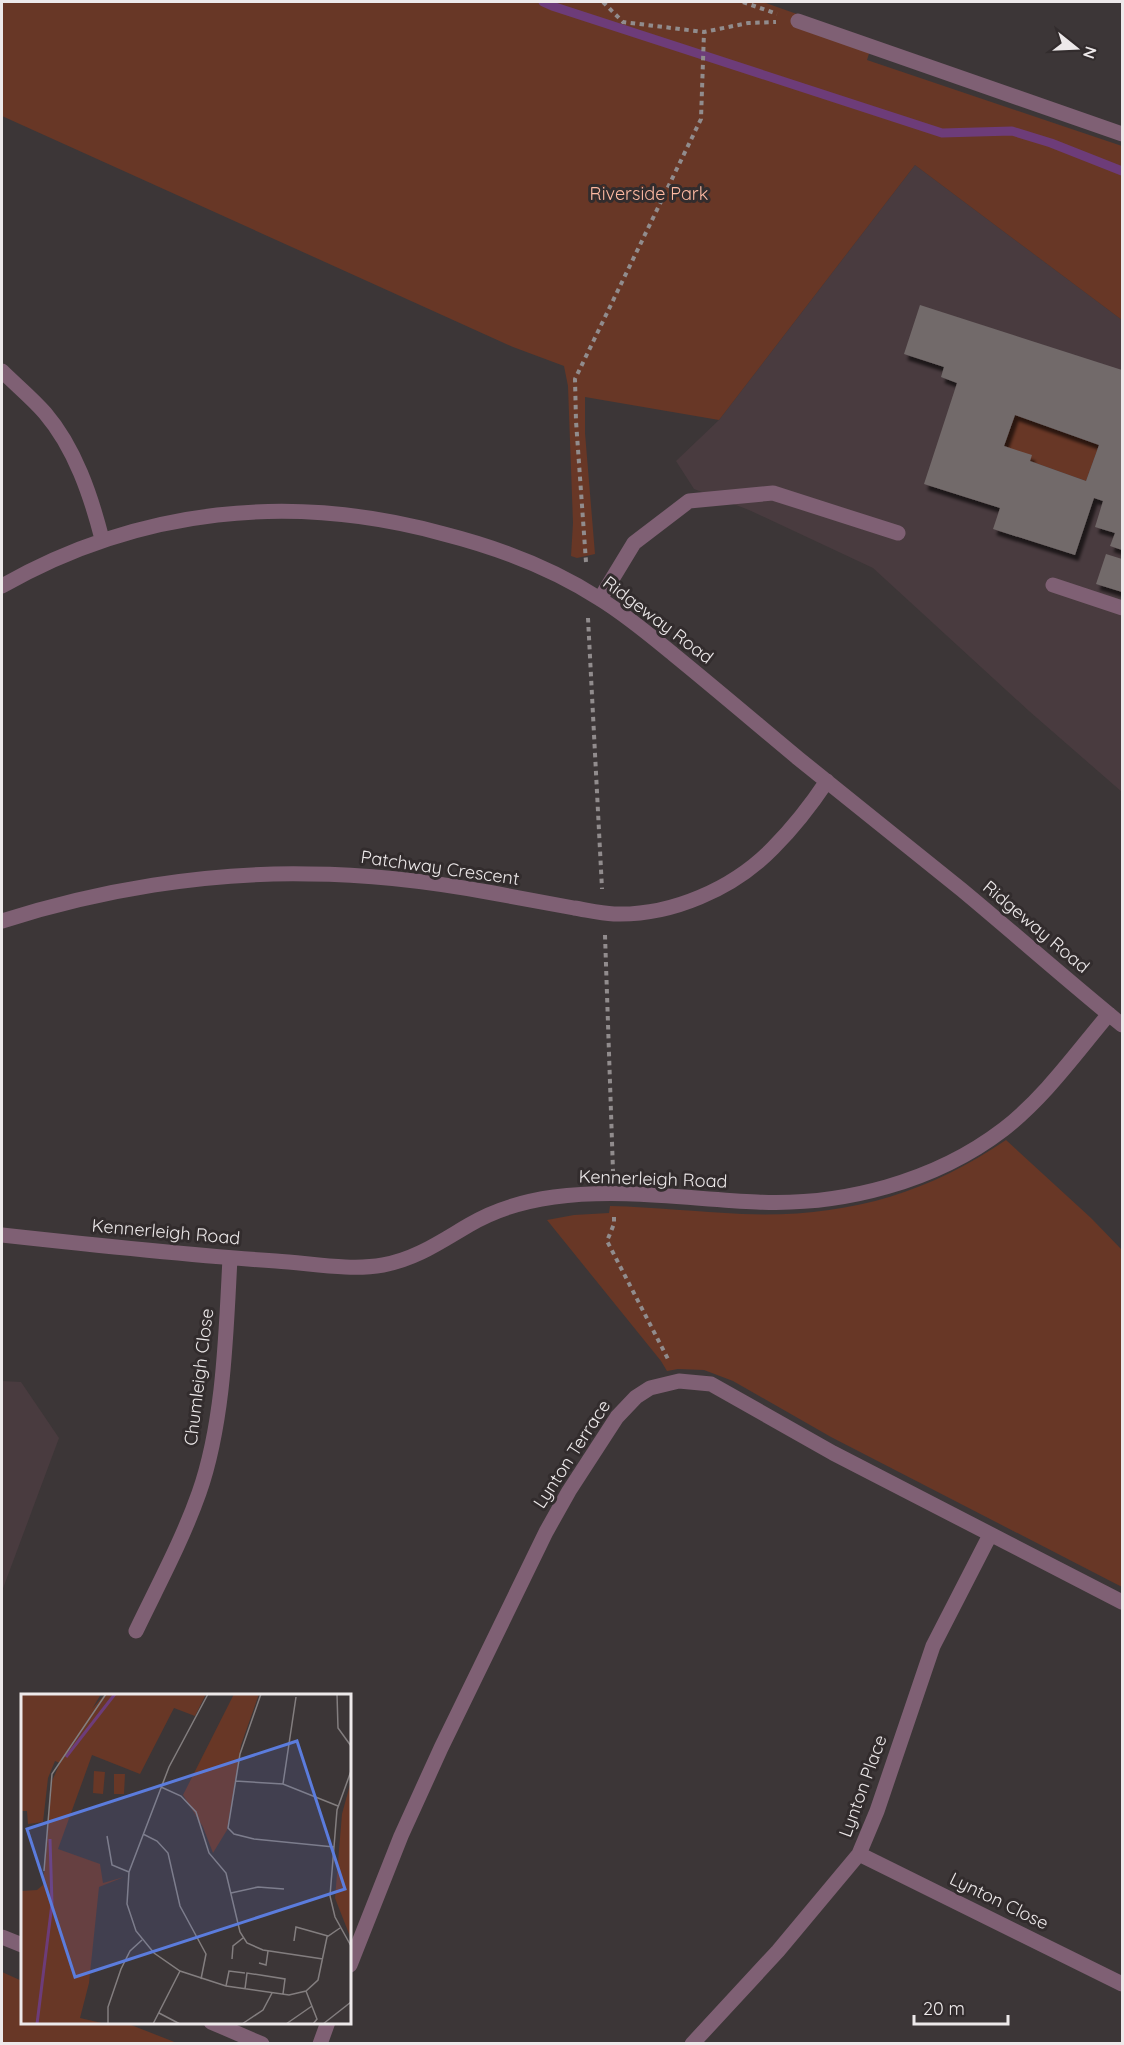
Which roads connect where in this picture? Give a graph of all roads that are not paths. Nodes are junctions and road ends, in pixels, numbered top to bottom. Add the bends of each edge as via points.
1 (798, 21) road end
2 (1122, 134) edge
3 (2, 371) edge
4 (898, 533) dead end
5 (102, 539) junction
6 (1053, 585) dead end
7 (2, 586) edge
8 (593, 595) junction
9 (1122, 608) edge
10 (827, 781) junction
11 (2, 921) edge
12 (1109, 1014) junction
13 (1122, 1025) edge
14 (2, 1235) edge
15 (230, 1258) junction
16 (990, 1535) junction
17 (1122, 1602) edge
18 (136, 1631) dead end
19 (859, 1854) junction
20 (2, 1937) edge
21 (21, 1945) edge
22 (351, 1962) edge
23 (1122, 1984) edge
24 (216, 2024) edge
25 (327, 2024) edge
26 (262, 2043) edge
27 (320, 2043) edge
28 (692, 2043) edge

1 - 2 street
3 - 5 street via 59,433 74,460
4 - 8 street via 773,493 689,501 634,543
5 - 7 street, Ridgeway Road
5 - 8 street, Ridgeway Road via 208,515 270,511 334,513 387,520 503,551
6 - 9 street
8 - 10 street, Ridgeway Road via 657,641
10 - 11 street, Patchway Crescent via 772,849 751,867 692,900 640,914 604,913 421,882 308,874 192,880 89,897
10 - 12 street, Ridgeway Road
12 - 13 street, Ridgeway Road
12 - 15 street, Kennerleigh Road via 1037,1099 1004,1129 934,1169 862,1194 760,1203 614,1194 553,1197 502,1210 402,1262 349,1266
14 - 15 street, Kennerleigh Road
15 - 18 street, Chumleigh Close via 217,1415 200,1492
16 - 17 street, Lynton Terrace
16 - 19 street, Lynton Place via 933,1646
16 - 22 street, Lynton Terrace via 711,1384 679,1381 650,1388 627,1405 546,1532 401,1836
19 - 23 street, Lynton Close
19 - 28 street, Lynton Place via 778,1951
20 - 21 street
24 - 26 street
25 - 27 street

